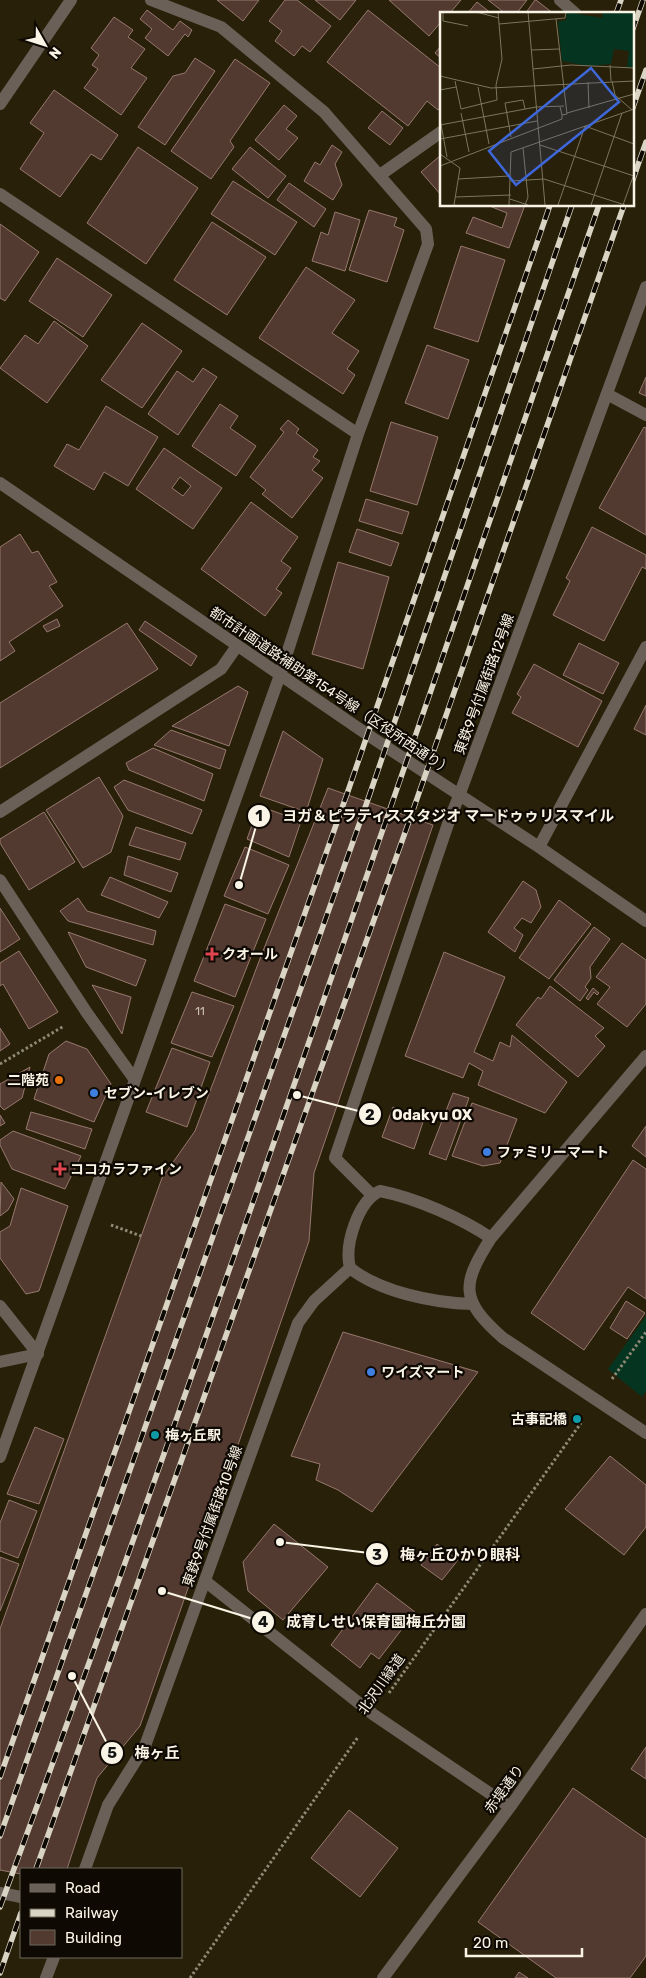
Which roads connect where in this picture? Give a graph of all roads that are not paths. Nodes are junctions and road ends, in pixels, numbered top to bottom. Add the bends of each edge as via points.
1 (71, 0) edge
2 (151, 0) edge
3 (560, 0) edge
4 (166, 2) edge
5 (574, 12) edge
6 (0, 104) edge
7 (440, 133) edge
8 (380, 175) junction
9 (0, 194) edge
10 (646, 287) edge
11 (607, 394) junction
12 (646, 415) edge
13 (358, 434) junction
14 (0, 483) edge
15 (237, 646) junction
16 (646, 647) edge
17 (280, 675) junction
18 (460, 796) junction
19 (0, 812) edge
20 (539, 848) junction
21 (0, 880) edge
22 (646, 921) edge
23 (646, 1056) edge
24 (135, 1080) junction
25 (372, 1195) junction
26 (491, 1238) junction
27 (350, 1268) junction
28 (472, 1304) junction
29 (0, 1306) edge
30 (38, 1354) junction
31 (0, 1362) edge
32 (646, 1434) edge
33 (0, 1457) edge
34 (205, 1581) junction
35 (646, 1614) edge
36 (510, 1807) junction
37 (85, 1868) edge
38 (0, 1893) edge
39 (20, 1897) edge
40 (54, 1958) edge
41 (46, 1978) edge
42 (383, 1978) edge

1 - 6 street
2 - 4 street
3 - 5 street
4 - 8 street via 221,27 324,112
7 - 8 street
8 - 13 street via 426,229 428,244
9 - 13 street
10 - 11 street, 東鉄9号付属街路12号線
11 - 12 street
11 - 18 street, 東鉄9号付属街路12号線
13 - 17 street
14 - 15 street, 都市計画道路補助第154号線（区役所西通り）
15 - 17 street, 都市計画道路補助第154号線（区役所西通り）
15 - 19 street via 221,669
16 - 20 street
17 - 18 street, 都市計画道路補助第154号線（区役所西通り）
17 - 24 street
18 - 20 street, 都市計画道路補助第154号線（区役所西通り）
18 - 25 street, 東鉄9号付属街路12号線 via 335,1158
20 - 22 street, 都市計画道路補助第154号線（区役所西通り）
21 - 24 street via 86,1013
23 - 26 street
24 - 30 street
25 - 26 street via 380,1191 389,1193 451,1215
25 - 27 street via 362,1207 356,1223 348,1251
26 - 28 street via 474,1264 469,1292
27 - 28 street via 361,1277 399,1291
27 - 34 street, 東鉄9号付属街路10号線 via 314,1301 298,1323
28 - 32 street via 484,1321 503,1338
29 - 30 street
30 - 31 street
30 - 33 street
34 - 36 street via 374,1715
34 - 37 street, 東鉄9号付属街路10号線 via 145,1746 108,1805
35 - 36 street, 赤堤通り
36 - 42 street, 赤堤通り
38 - 39 street
40 - 41 street

